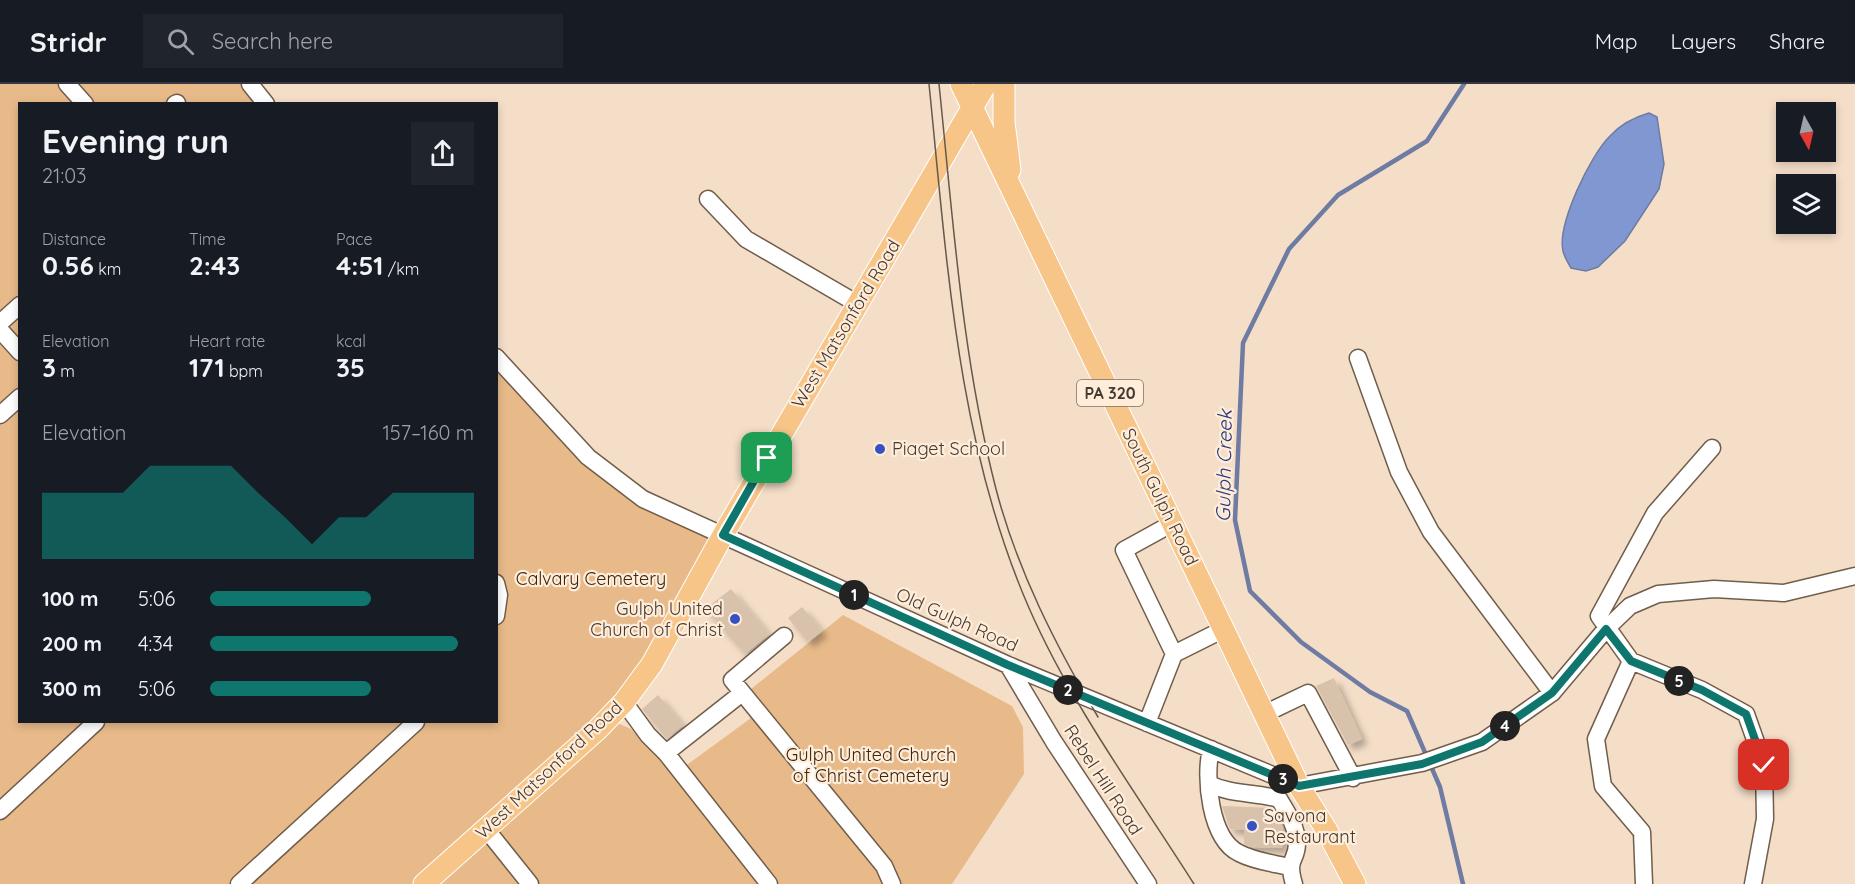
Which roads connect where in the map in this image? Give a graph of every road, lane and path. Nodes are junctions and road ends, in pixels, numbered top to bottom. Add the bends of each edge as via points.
1 (67, 84) edge
2 (250, 84) edge
3 (961, 84) edge
4 (986, 84) edge
5 (1004, 84) edge
6 (83, 102) edge
7 (264, 102) edge
8 (973, 107) junction
9 (1013, 191) junction
10 (708, 199) dead end
11 (856, 303) junction
12 (18, 307) edge
13 (0, 323) edge
14 (0, 330) edge
15 (18, 350) edge
16 (1358, 358) dead end
17 (498, 359) edge
18 (18, 399) edge
19 (0, 415) edge
20 (1712, 448) dead end
21 (1173, 524) junction
22 (723, 535) junction
23 (1855, 576) edge
24 (1224, 629) junction
25 (1606, 629) junction
26 (784, 636) dead end
27 (1174, 654) junction
28 (1631, 661) junction
29 (1008, 665) junction
30 (742, 693) junction
31 (1552, 693) junction
32 (624, 702) junction
33 (1264, 714) junction
34 (95, 723) edge
35 (415, 723) edge
36 (1148, 723) junction
37 (1211, 749) junction
38 (666, 753) junction
39 (1353, 778) junction
40 (1209, 784) junction
41 (1299, 786) junction
42 (0, 811) edge
43 (486, 829) junction
44 (1289, 867) junction
45 (239, 884) edge
46 (424, 884) edge
47 (530, 884) edge
48 (769, 884) edge
49 (892, 884) edge
50 (1149, 884) edge
51 (1294, 884) edge
52 (1355, 884) edge
53 (1644, 884) edge
54 (1753, 884) edge

1 - 6 street
2 - 7 street
3 - 8 main road, PA 320
4 - 8 main road, West Matsonford Road
5 - 9 main road via 1004,122
8 - 9 main road, South Gulph Road / PA 320
8 - 11 main road, West Matsonford Road
9 - 21 main road, South Gulph Road / PA 320
10 - 11 street via 746,239
11 - 22 main road, West Matsonford Road
12 - 13 street
14 - 15 street
16 - 31 street via 1399,472 1431,532
17 - 22 street, Old Gulph Road via 588,457 621,484 643,499
18 - 19 street
20 - 25 street via 1655,513 1599,616
21 - 24 main road, South Gulph Road / PA 320
21 - 27 street via 1124,550
22 - 29 street, Old Gulph Road
22 - 32 main road, West Matsonford Road via 652,664
23 - 25 street via 1784,593 1714,589 1658,594 1630,606
24 - 27 street
24 - 33 main road, South Gulph Road / PA 320
25 - 28 street
25 - 31 street
26 - 30 street via 732,680
27 - 36 street
28 - 53 street via 1596,739 1603,786 1642,832
28 - 54 street via 1702,690 1746,714 1764,765 1765,819
29 - 36 street, Old Gulph Road
29 - 50 street, Rebel Hill Road via 1054,742
30 - 38 street
30 - 49 street via 884,866
31 - 39 street via 1482,742 1422,764
32 - 38 street
32 - 43 main road, West Matsonford Road
33 - 39 street via 1308,693
33 - 41 main road, South Gulph Road / PA 320
34 - 42 street
35 - 45 street
36 - 37 street, Old Gulph Road
37 - 40 street via 1207,764
37 - 41 street, Old Gulph Road
38 - 48 street
39 - 41 street
40 - 44 street via 1215,821 1236,852
40 - 44 street via 1226,792 1279,799 1289,814 1298,845
41 - 52 main road, South Gulph Road / PA 320
43 - 46 main road, West Matsonford Road
43 - 47 street
44 - 51 street

